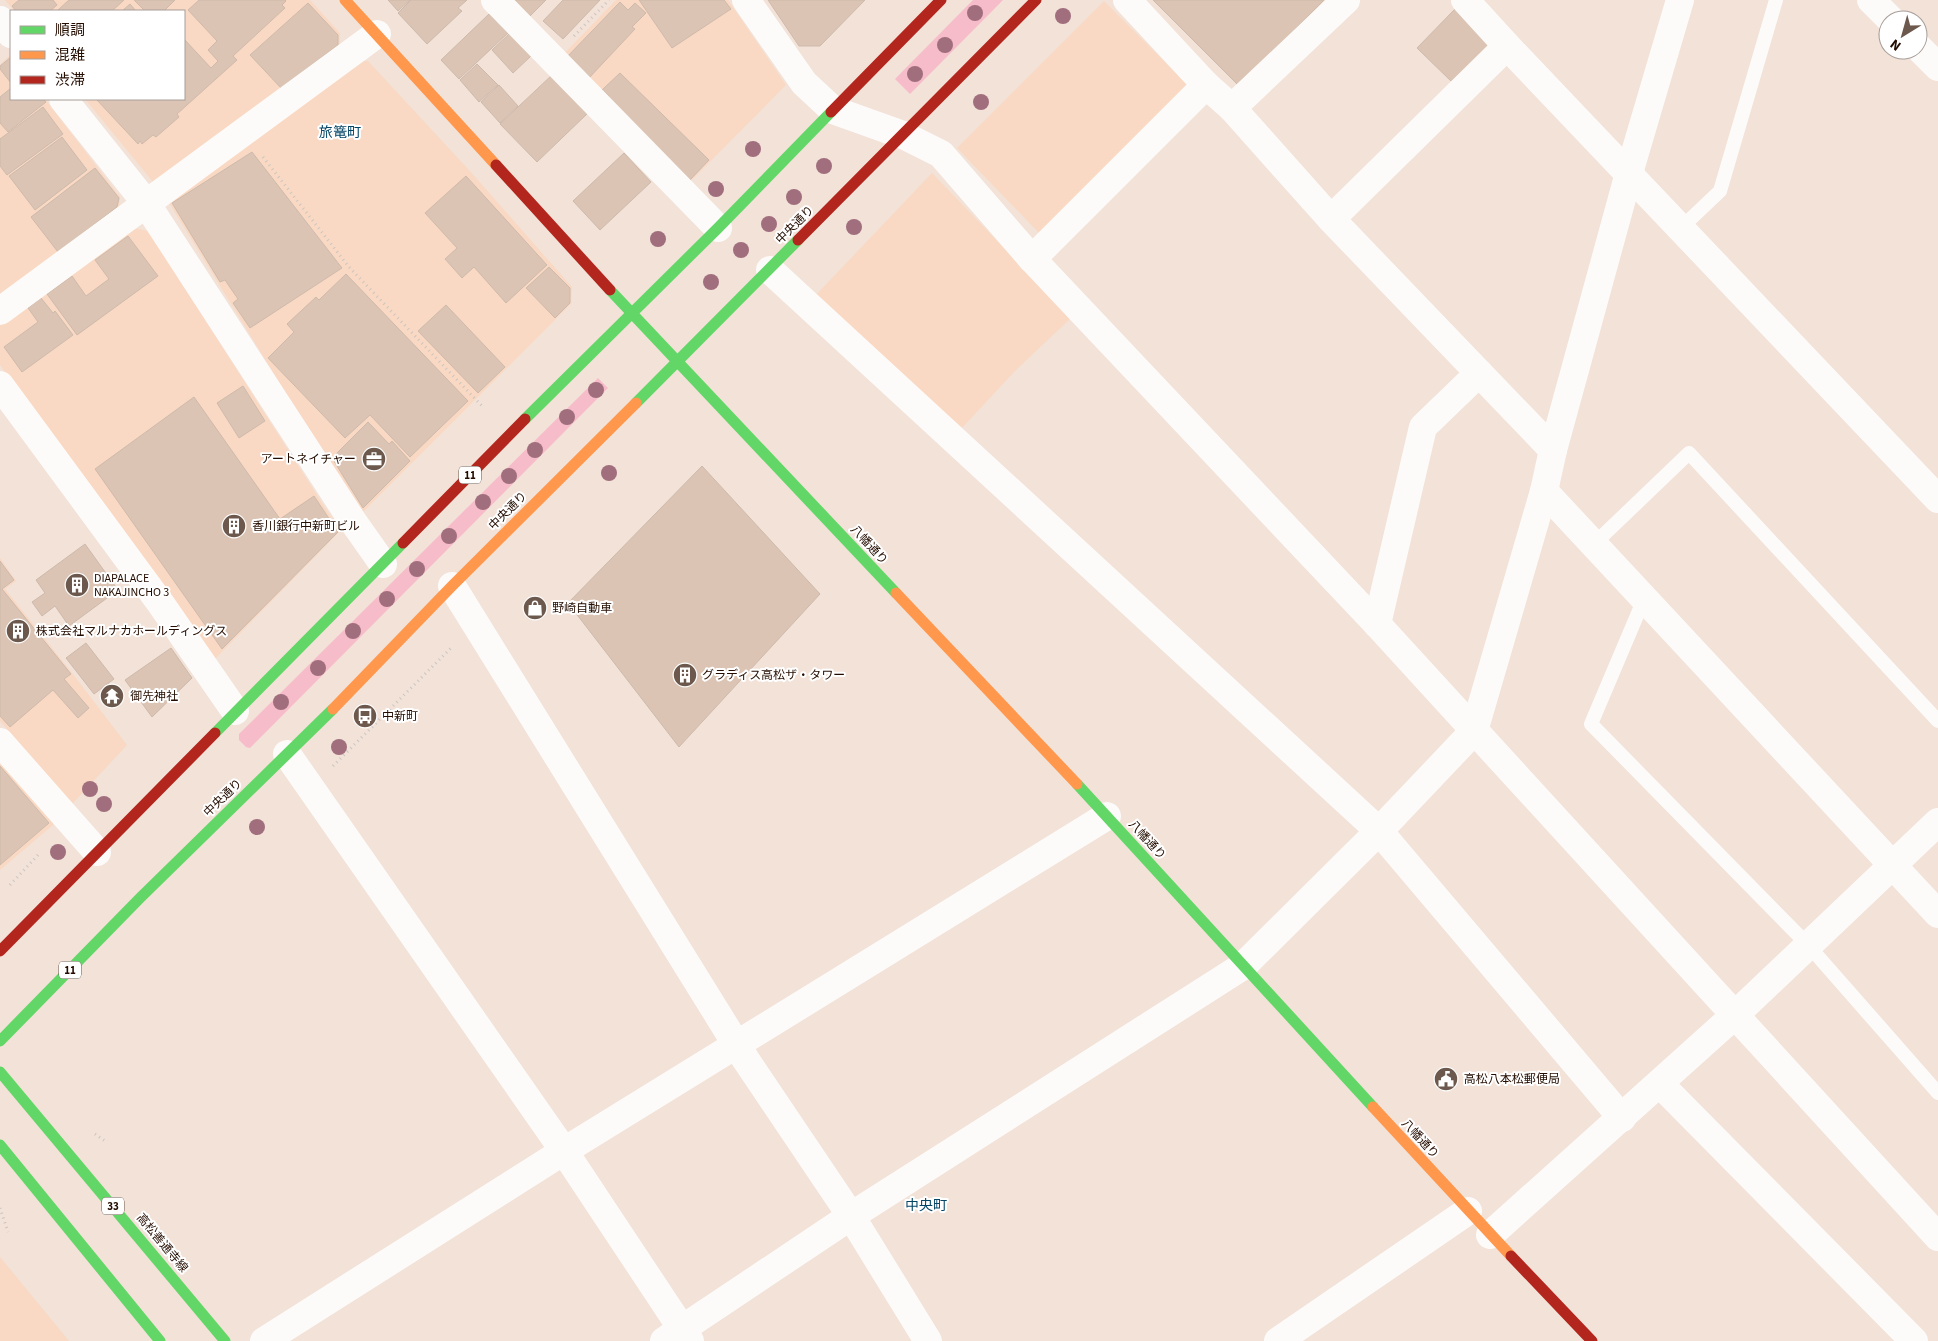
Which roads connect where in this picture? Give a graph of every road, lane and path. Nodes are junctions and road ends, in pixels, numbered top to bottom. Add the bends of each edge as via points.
1 (345, 0) edge
2 (495, 0) edge
3 (609, 0) edge
4 (746, 0) edge
5 (941, 0) edge
6 (1036, 0) edge
7 (1127, 0) edge
8 (1346, 0) edge
9 (1465, 0) edge
10 (1680, 0) edge
11 (1776, 0) edge
12 (1870, 0) edge
13 (1880, 10) edge
14 (0, 20) edge
15 (10, 33) edge
16 (377, 34) junction
17 (1507, 46) junction
18 (1928, 56) edge
19 (553, 58) junction
20 (1938, 66) edge
21 (1206, 85) junction
22 (64, 100) edge
23 (1232, 108) junction
24 (833, 110) junction
25 (244, 133) junction
26 (903, 135) junction
27 (1629, 173) junction
28 (146, 203) junction
29 (1331, 219) junction
30 (718, 228) junction
31 (1681, 228) junction
32 (1032, 258) junction
33 (770, 270) junction
34 (0, 311) edge
35 (630, 312) junction
36 (678, 361) junction
37 (1480, 373) junction
38 (0, 385) edge
39 (482, 406) dead end
40 (1553, 450) junction
41 (1544, 491) junction
42 (1938, 499) edge
43 (1594, 544) junction
44 (383, 564) junction
45 (452, 586) junction
46 (1644, 598) junction
47 (1377, 624) junction
48 (458, 641) dead end
49 (235, 711) junction
50 (1938, 722) edge
51 (1474, 731) junction
52 (0, 742) edge
53 (287, 754) junction
54 (328, 771) dead end
55 (1107, 816) junction
56 (1938, 822) edge
57 (1379, 831) junction
58 (97, 852) junction
59 (38, 855) dead end
60 (1893, 864) junction
61 (10, 885) dead end
62 (1938, 914) edge
63 (1808, 945) junction
64 (0, 951) edge
65 (1243, 966) junction
66 (1736, 1014) junction
67 (0, 1041) edge
68 (738, 1045) junction
69 (0, 1072) edge
70 (1660, 1084) junction
71 (1938, 1093) edge
72 (1622, 1118) junction
73 (0, 1145) edge
74 (564, 1151) junction
75 (0, 1208) edge
76 (1468, 1211) junction
77 (851, 1216) junction
78 (8, 1232) dead end
79 (1490, 1235) junction
80 (1938, 1237) edge
81 (679, 1337) edge
82 (160, 1341) edge
83 (226, 1341) edge
84 (264, 1341) edge
85 (928, 1341) edge
86 (1278, 1341) edge
87 (1592, 1341) edge
88 (1914, 1341) edge

1 - 16 main road, 八幡通り
2 - 19 street
3 - 19 path
4 - 24 street via 804,83
5 - 24 main road, 11
6 - 26 main road, 中央通り / 11
7 - 21 street
8 - 23 street
9 - 17 street
10 - 27 street
11 - 31 lane via 1720,191
12 - 13 street
14 - 15 street
16 - 25 street
16 - 35 main road, 八幡通り
17 - 27 street
17 - 29 street
18 - 20 street
19 - 30 street
21 - 23 street
21 - 32 street
22 - 28 street
23 - 29 street
24 - 26 street
24 - 30 main road, 11
25 - 28 street
25 - 39 path via 349,267
26 - 32 street via 941,154
26 - 33 main road, 中央通り / 11
27 - 31 street
27 - 40 street
28 - 34 street
28 - 44 street
29 - 37 street
30 - 35 main road, 11
31 - 42 street
32 - 47 street
33 - 36 main road, 中央通り / 11
33 - 57 street
35 - 36 main road, 八幡通り
35 - 44 main road, 11
36 - 45 main road, 中央通り / 11
36 - 55 main road, 八幡通り
37 - 40 street
37 - 47 street via 1424,427
38 - 49 street via 161,604
40 - 41 street
41 - 43 street
41 - 51 street
43 - 46 street
43 - 50 lane via 1689,453
44 - 49 main road, 11
45 - 53 main road, 中央通り / 11
45 - 68 street
46 - 60 street
46 - 63 lane via 1591,724
47 - 51 street
48 - 54 path
49 - 58 main road, 11
51 - 57 street
51 - 66 street
52 - 58 street
53 - 67 main road, 中央通り / 11
53 - 74 street
55 - 65 main road, 八幡通り
55 - 68 street
56 - 60 street
57 - 65 street
57 - 72 street
58 - 64 main road, 11
59 - 61 path
60 - 62 street
60 - 63 street
63 - 66 street
63 - 71 lane
65 - 76 main road, 八幡通り
65 - 77 street
66 - 70 street
66 - 80 street
68 - 74 street
68 - 77 street
69 - 83 main road, 高松善通寺線 / 33
70 - 72 street
70 - 88 street
72 - 79 street
73 - 82 main road
74 - 81 street
74 - 84 street
75 - 78 path
76 - 79 main road, 八幡通り
76 - 86 street
77 - 81 street
77 - 85 street
79 - 87 main road, 八幡通り

